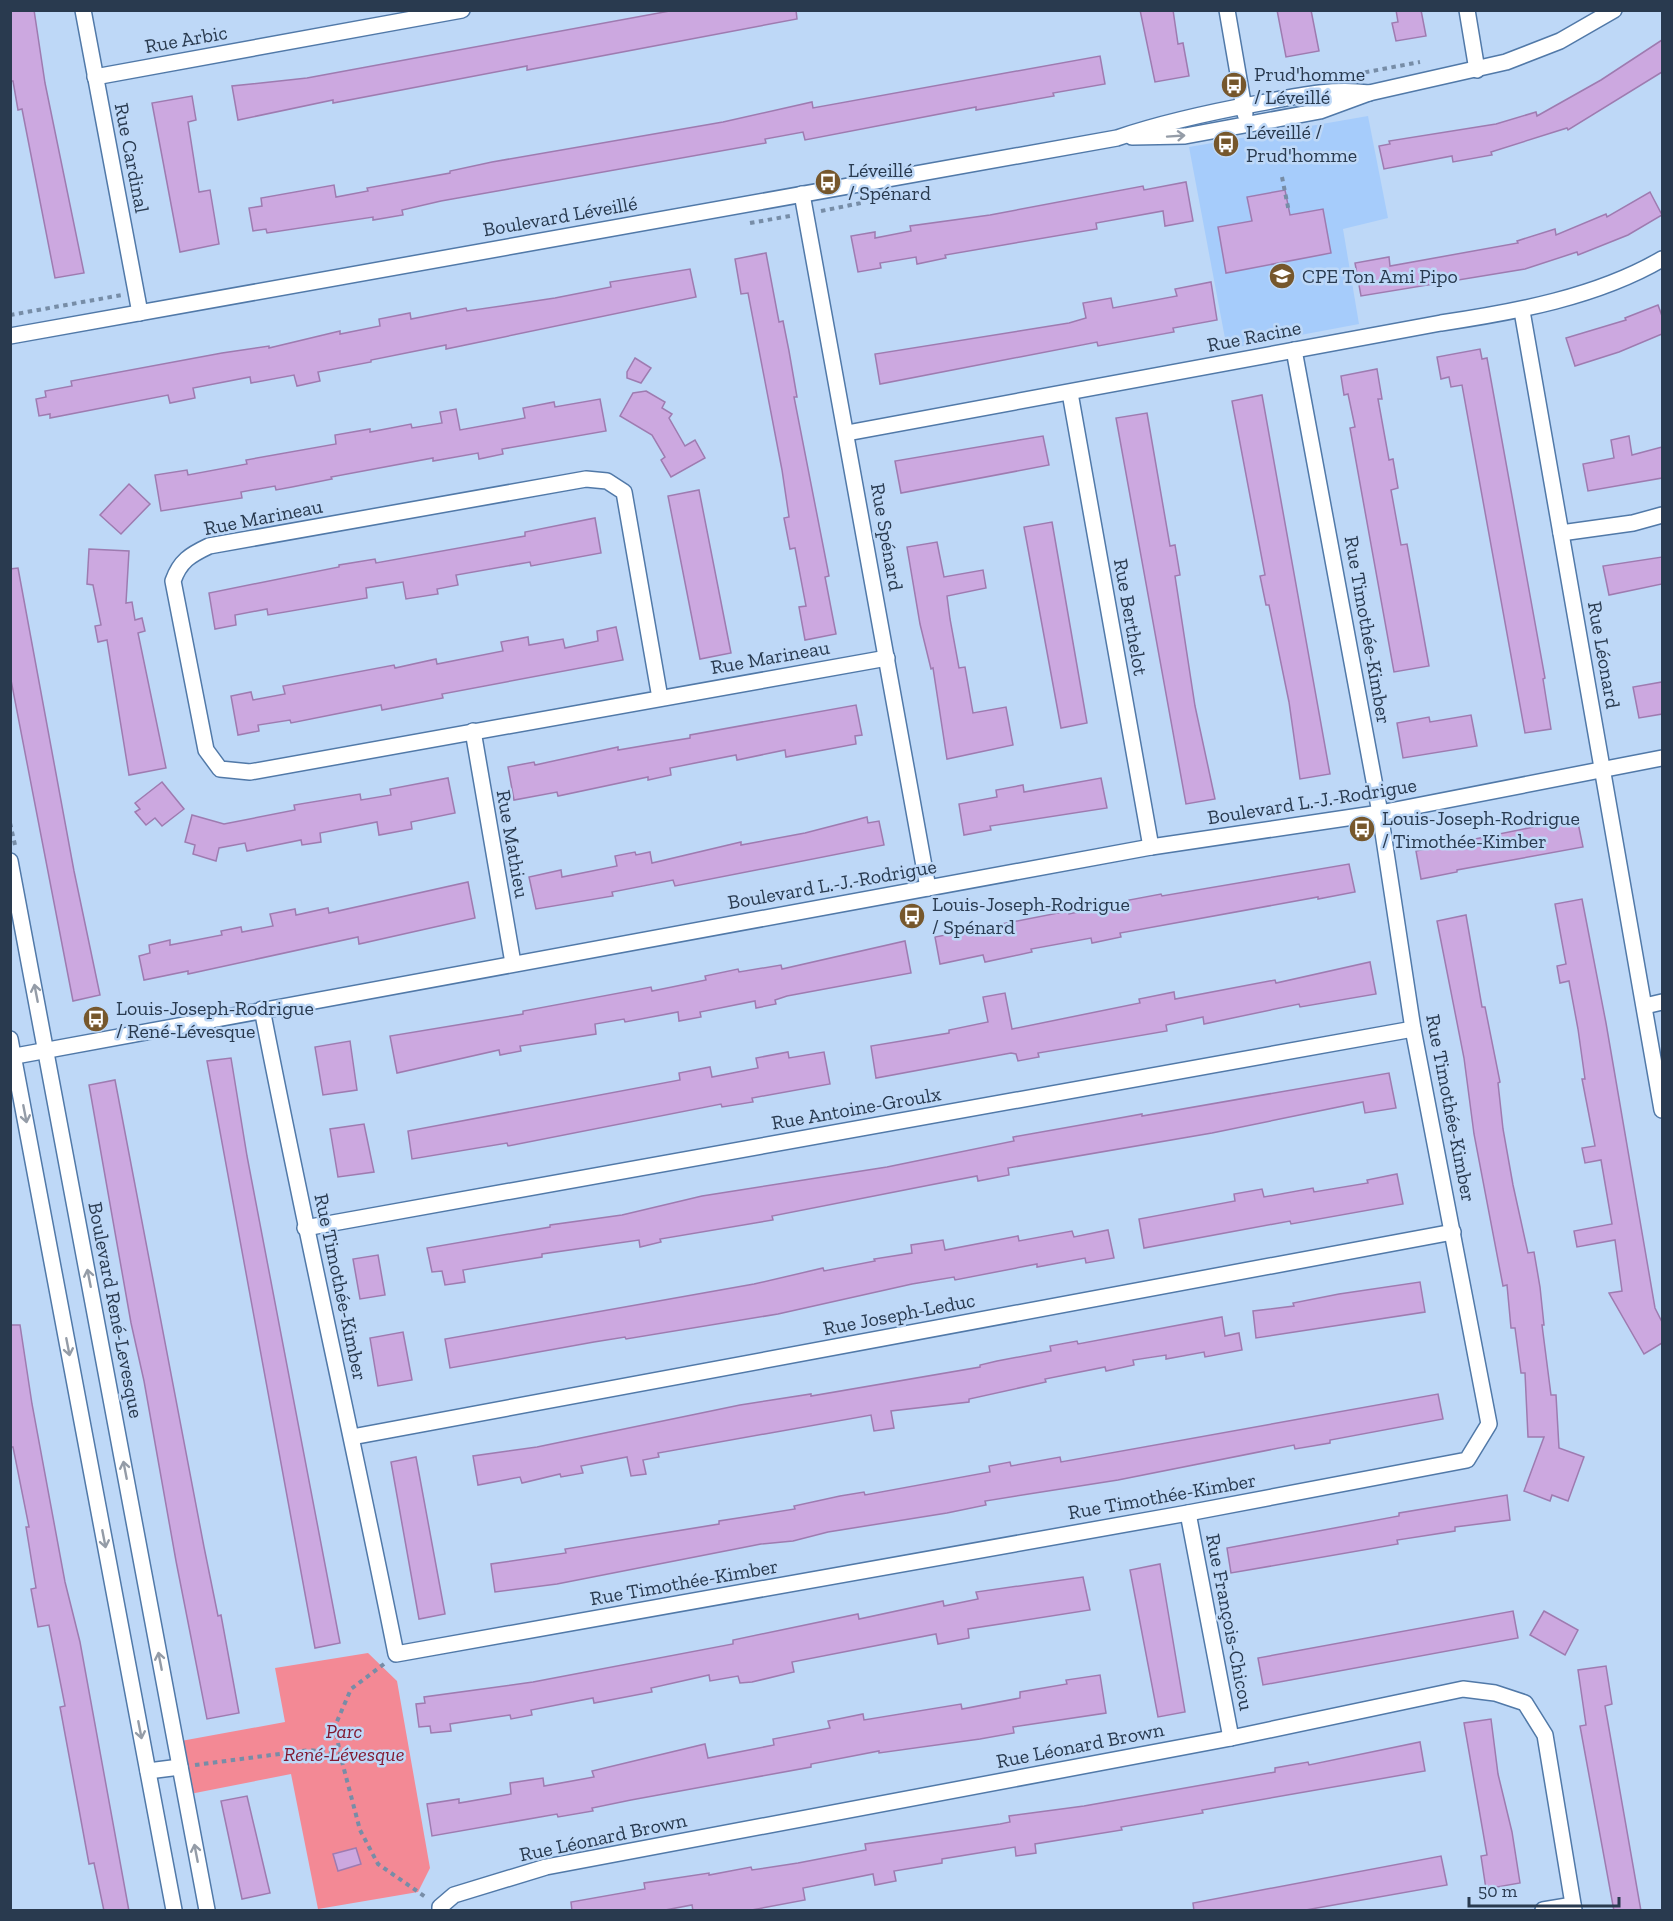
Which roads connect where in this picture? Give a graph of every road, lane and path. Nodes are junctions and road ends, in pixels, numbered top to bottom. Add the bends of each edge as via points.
1 (83, 10) edge
2 (462, 10) edge
3 (1227, 10) edge
4 (1467, 10) edge
5 (1614, 10) edge
6 (1426, 61) dead end
7 (1477, 70) junction
8 (1346, 76) dead end
9 (95, 77) junction
10 (1369, 93) junction
11 (1244, 106) junction
12 (1247, 125) junction
13 (1117, 138) junction
14 (1282, 177) dead end
15 (802, 194) junction
16 (1289, 212) dead end
17 (1662, 259) edge
18 (106, 298) dead end
19 (1522, 311) junction
20 (140, 313) junction
21 (10, 315) edge
22 (10, 336) edge
23 (1294, 350) junction
24 (1070, 393) junction
25 (847, 433) junction
26 (1662, 515) edge
27 (1561, 533) junction
28 (887, 658) junction
29 (660, 698) junction
30 (473, 731) junction
31 (1662, 758) edge
32 (1603, 771) junction
33 (1380, 813) junction
34 (1151, 848) junction
35 (10, 861) edge
36 (928, 888) junction
37 (513, 963) junction
38 (1662, 1002) edge
39 (1645, 1006) junction
40 (262, 1009) junction
41 (1413, 1029) junction
42 (10, 1039) edge
43 (47, 1051) junction
44 (12, 1057) edge
45 (1662, 1110) edge
46 (305, 1228) junction
47 (1453, 1232) junction
48 (352, 1437) junction
49 (1188, 1513) junction
50 (396, 1654) junction
51 (1231, 1738) junction
52 (339, 1754) junction
53 (180, 1767) junction
54 (147, 1771) junction
55 (1573, 1908) edge
56 (440, 1909) edge
57 (174, 1911) edge
58 (207, 1911) edge
59 (1543, 1911) edge

1 - 9 street, Rue Cardinal
2 - 9 street, Rue Arbic
3 - 11 street
4 - 7 street
5 - 7 street, Boulevard Léveillé via 1560,41
6 - 8 path
7 - 10 street, Boulevard Léveillé
9 - 20 street, Rue Cardinal
10 - 11 street, Boulevard Léveillé via 1330,91
10 - 12 street, Boulevard Léveillé via 1320,111
11 - 12 street
11 - 13 street, Boulevard Léveillé via 1167,122
13 -> 12 street, Boulevard Léveillé via 1185,136
13 - 15 street, Boulevard Léveillé
14 - 16 path
15 - 20 street, Boulevard Léveillé
15 - 25 street, Rue Spénard
17 - 19 street, Rue Racine via 1639,273
18 - 21 path
19 - 23 street, Rue Racine
19 - 27 street, Rue Léonard
20 - 22 street, Boulevard Léveillé
23 - 24 street, Rue Racine
23 - 33 street, Rue Timothée-Kimber
24 - 25 street, Rue Racine
24 - 34 street, Rue Berthelot
25 - 28 street, Rue Spénard
26 - 27 street
27 - 32 street, Rue Léonard
28 - 29 street, Rue Marineau
28 - 36 street, Rue Spénard
29 - 30 street, Rue Marineau
29 - 30 street, Rue Marineau via 624,492 607,481 586,479 209,546 179,565 173,581 206,750 220,769 250,772
30 - 37 street, Rue Mathieu
31 - 32 street, Boulevard L.-J.-Rodrigue
32 - 33 street, Boulevard L.-J.-Rodrigue
32 - 39 street, Rue Léonard
33 - 34 street, Boulevard L.-J.-Rodrigue
33 - 41 street, Rue Timothée-Kimber
34 - 36 street, Boulevard L.-J.-Rodrigue
43 -> 35 street, Boulevard René-Levesque
36 - 37 street, Boulevard L.-J.-Rodrigue
37 - 40 street, Boulevard L.-J.-Rodrigue
38 - 39 street
39 - 45 street, Rue Léonard
40 - 43 street, Boulevard L.-J.-Rodrigue
40 - 46 street, Rue Timothée-Kimber
41 - 46 street, Rue Antoine-Groulx
41 - 47 street, Rue Timothée-Kimber
42 - 44 street
43 - 44 street, Boulevard L.-J.-Rodrigue
53 -> 43 street, Boulevard René-Levesque
44 -> 54 street
46 - 48 street, Rue Timothée-Kimber
47 - 48 street, Rue Joseph-Leduc
47 - 49 street, Rue Timothée-Kimber via 1489,1424 1467,1460
48 - 50 street, Rue Timothée-Kimber
49 - 50 street, Rue Timothée-Kimber
49 - 51 street, Rue François-Chicou
50 - 52 path via 351,1689 335,1726
51 - 55 street, Rue Léonard Brown via 1462,1689 1495,1693 1525,1703 1545,1735
51 - 56 street, Rue Léonard Brown via 546,1867 454,1895
52 - 53 path via 310,1750
52 - 56 path via 360,1830 378,1864
53 - 54 street
58 -> 53 street, Boulevard René-Levesque
54 - 57 street
55 - 59 street

